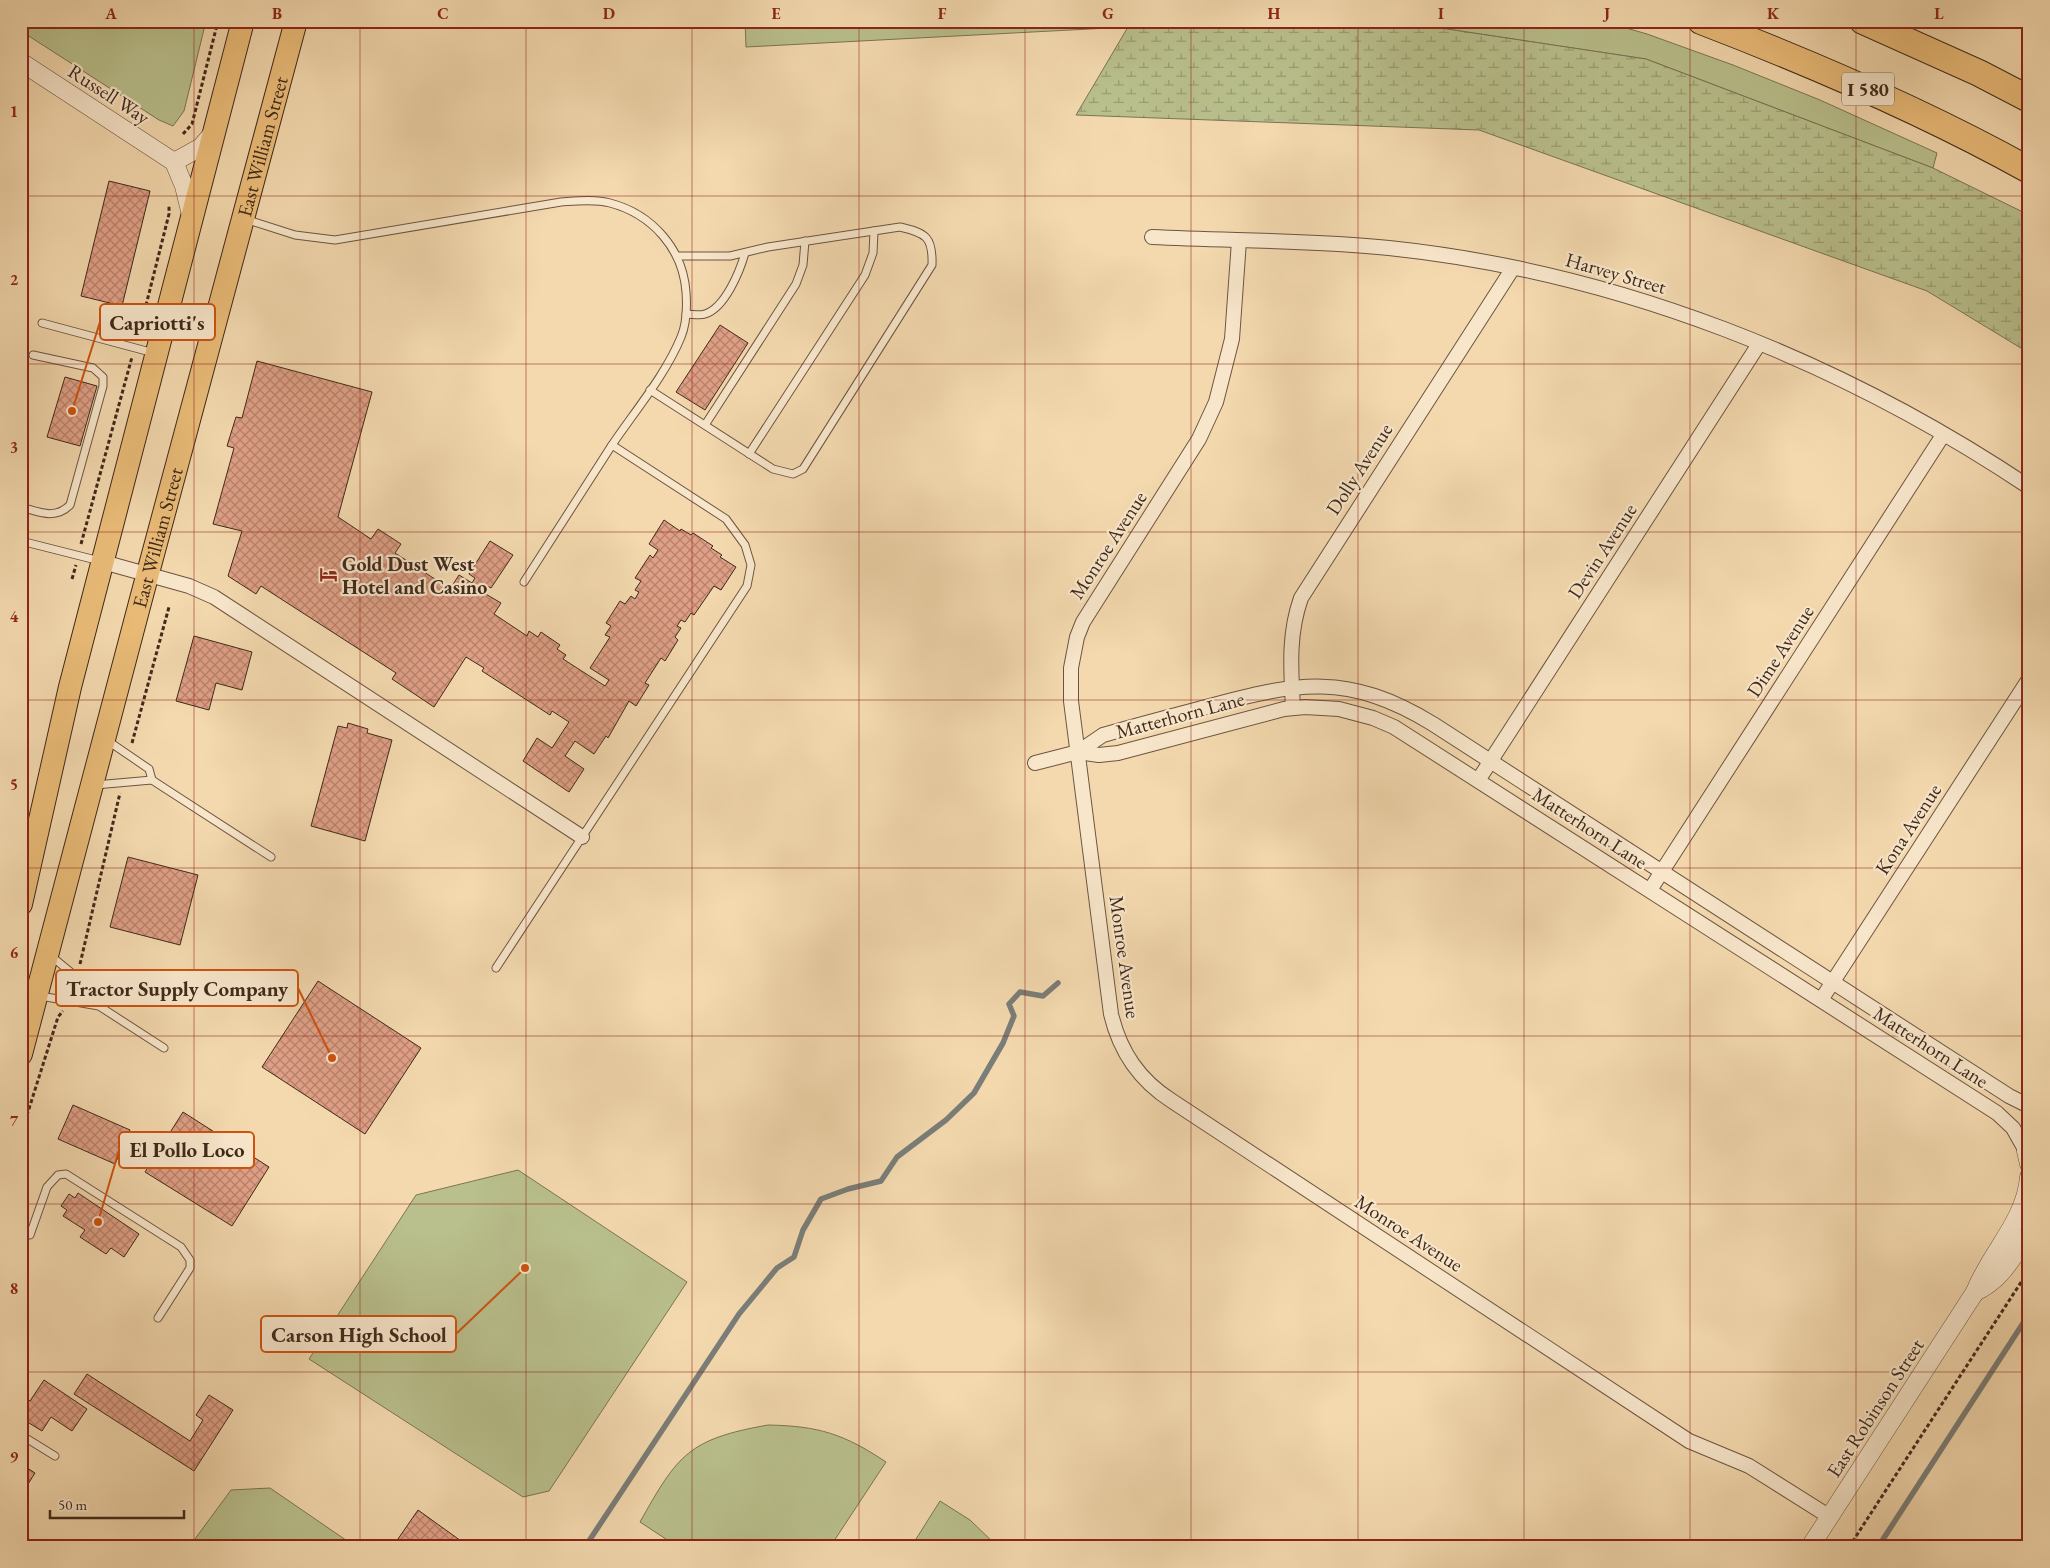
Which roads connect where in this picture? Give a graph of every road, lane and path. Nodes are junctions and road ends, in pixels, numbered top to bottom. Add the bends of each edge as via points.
1 (218, 21) edge
2 (243, 21) edge
3 (296, 21) edge
4 (1700, 21) edge
5 (1863, 21) edge
6 (1880, 21) edge
7 (21, 62) edge
8 (1979, 73) junction
9 (2029, 99) edge
10 (214, 131) junction
11 (183, 134) dead end
12 (174, 162) junction
13 (2029, 170) edge
14 (169, 201) dead end
15 (244, 219) junction
16 (192, 223) junction
17 (874, 231) junction
18 (1152, 237) dead end
19 (806, 241) junction
20 (1239, 241) junction
21 (745, 252) junction
22 (678, 256) junction
23 (1513, 268) junction
24 (686, 314) junction
25 (42, 323) dead end
26 (1759, 344) junction
27 (135, 348) junction
28 (157, 353) junction
29 (33, 354) dead end
30 (650, 390) junction
31 (705, 425) junction
32 (1943, 435) junction
33 (612, 445) junction
34 (749, 454) junction
35 (2029, 488) edge
36 (21, 507) edge
37 (21, 541) edge
38 (78, 556) junction
39 (103, 562) junction
40 (147, 574) junction
41 (72, 579) dead end
42 (524, 582) dead end
43 (169, 607) dead end
44 (2029, 679) edge
45 (1292, 687) junction
46 (1293, 708) junction
47 (105, 739) junction
48 (1078, 752) junction
49 (129, 755) junction
50 (1490, 761) junction
51 (1035, 763) dead end
52 (152, 780) junction
53 (1479, 780) junction
54 (123, 783) junction
55 (92, 785) junction
56 (582, 838) junction
57 (271, 857) dead end
58 (25, 869) edge
59 (1661, 872) junction
60 (1650, 890) junction
61 (21, 904) edge
62 (48, 953) junction
63 (496, 968) dead end
64 (77, 977) junction
65 (1833, 982) junction
66 (37, 995) junction
67 (1821, 1000) junction
68 (71, 1001) junction
69 (99, 1006) junction
70 (23, 1040) edge
71 (164, 1048) dead end
72 (2029, 1106) edge
73 (21, 1134) edge
74 (2028, 1160) edge
75 (2029, 1233) edge
76 (30, 1235) dead end
77 (2029, 1270) edge
78 (1975, 1292) junction
79 (158, 1318) dead end
80 (21, 1435) edge
81 (54, 1456) dead end
82 (1830, 1516) junction
83 (1810, 1547) edge
84 (1849, 1547) edge

1 - 11 path via 192,124
2 - 10 main road
3 - 15 main road, East William Street
4 - 13 highway, I 580 via 1859,85
5 - 8 highway
6 - 8 highway
7 - 12 street, Russell Way
8 - 9 highway
10 - 12 street via 201,147
10 - 16 main road
12 - 16 street via 188,197
14 - 27 path via 170,214
15 - 22 lane via 295,235 335,240 587,200 610,203 649,222
15 - 40 main road, East William Street
16 - 28 main road
17 - 19 lane
17 - 34 lane via 873,253 865,275
17 - 34 lane via 900,227 928,238 932,265 803,469 793,474 782,474
18 - 20 street, Harvey Street
19 - 21 lane
19 - 31 lane via 803,265 796,284
20 - 23 street, Harvey Street via 1391,248
20 - 48 street, Monroe Avenue via 1232,339 1224,382 1216,402 1199,439 1091,608 1077,637 1070,684
21 - 22 lane via 730,256
21 - 24 lane via 740,272 717,308 704,315
22 - 24 lane via 685,280
23 - 26 street, Harvey Street via 1643,300
23 - 45 street, Dolly Avenue via 1308,584 1292,632
24 - 30 lane via 682,336
25 - 27 lane
26 - 32 street, Harvey Street via 1869,394
26 - 50 street, Devin Avenue
27 - 28 lane
27 - 38 path
28 - 39 main road
29 - 36 lane via 93,368 103,377 103,386 70,505 51,515
30 - 31 lane
30 - 33 lane
31 - 34 lane
32 - 35 street, Harvey Street
32 - 59 street, Dime Avenue
33 - 42 lane
33 - 56 lane via 726,519 745,545 751,565 747,586
37 - 38 lane
38 - 39 lane
38 - 41 path
39 - 40 street
39 - 58 main road
40 - 47 main road, East William Street
40 - 56 street via 214,597
43 - 49 path
44 - 65 street, Kona Avenue
45 - 46 street, Dolly Avenue
45 - 48 street, Matterhorn Lane via 1112,732 1094,739
45 - 50 street, Matterhorn Lane via 1343,688 1385,700 1414,712
46 - 48 street, Matterhorn Lane via 1118,753
46 - 53 street, Matterhorn Lane via 1339,709 1373,718 1415,738
47 - 49 lane
47 - 55 main road, East William Street
48 - 51 street, Matterhorn Lane
48 - 82 street, Monroe Avenue via 1111,1014 1121,1046 1149,1084 1689,1441 1749,1466
49 - 52 lane via 149,769
50 - 53 street, Devin Avenue
50 - 59 street, Matterhorn Lane
52 - 54 lane
52 - 57 lane
53 - 60 street, Matterhorn Lane
54 - 55 lane
54 - 64 path
55 - 62 main road, East William Street
56 - 63 lane
58 - 61 main road
59 - 60 street, Dime Avenue
59 - 65 street, Matterhorn Lane
60 - 67 street, Matterhorn Lane
62 - 64 lane
62 - 66 main road, East William Street
64 - 69 lane via 96,993
65 - 67 street, Kona Avenue
65 - 72 street, Matterhorn Lane
66 - 68 lane
66 - 70 main road, East William Street
67 - 74 street, Matterhorn Lane via 1997,1113 2013,1128
68 - 69 lane
68 - 73 path via 58,1017
69 - 71 lane
74 - 78 street, East Robinson Street via 2026,1197 2022,1209
75 - 78 street, East Robinson Street via 2001,1274
76 - 79 lane via 47,1187 58,1175 66,1174 181,1247 190,1260 190,1268
77 - 84 path
78 - 82 street, East Robinson Street
80 - 81 lane
82 - 83 street, East Robinson Street

